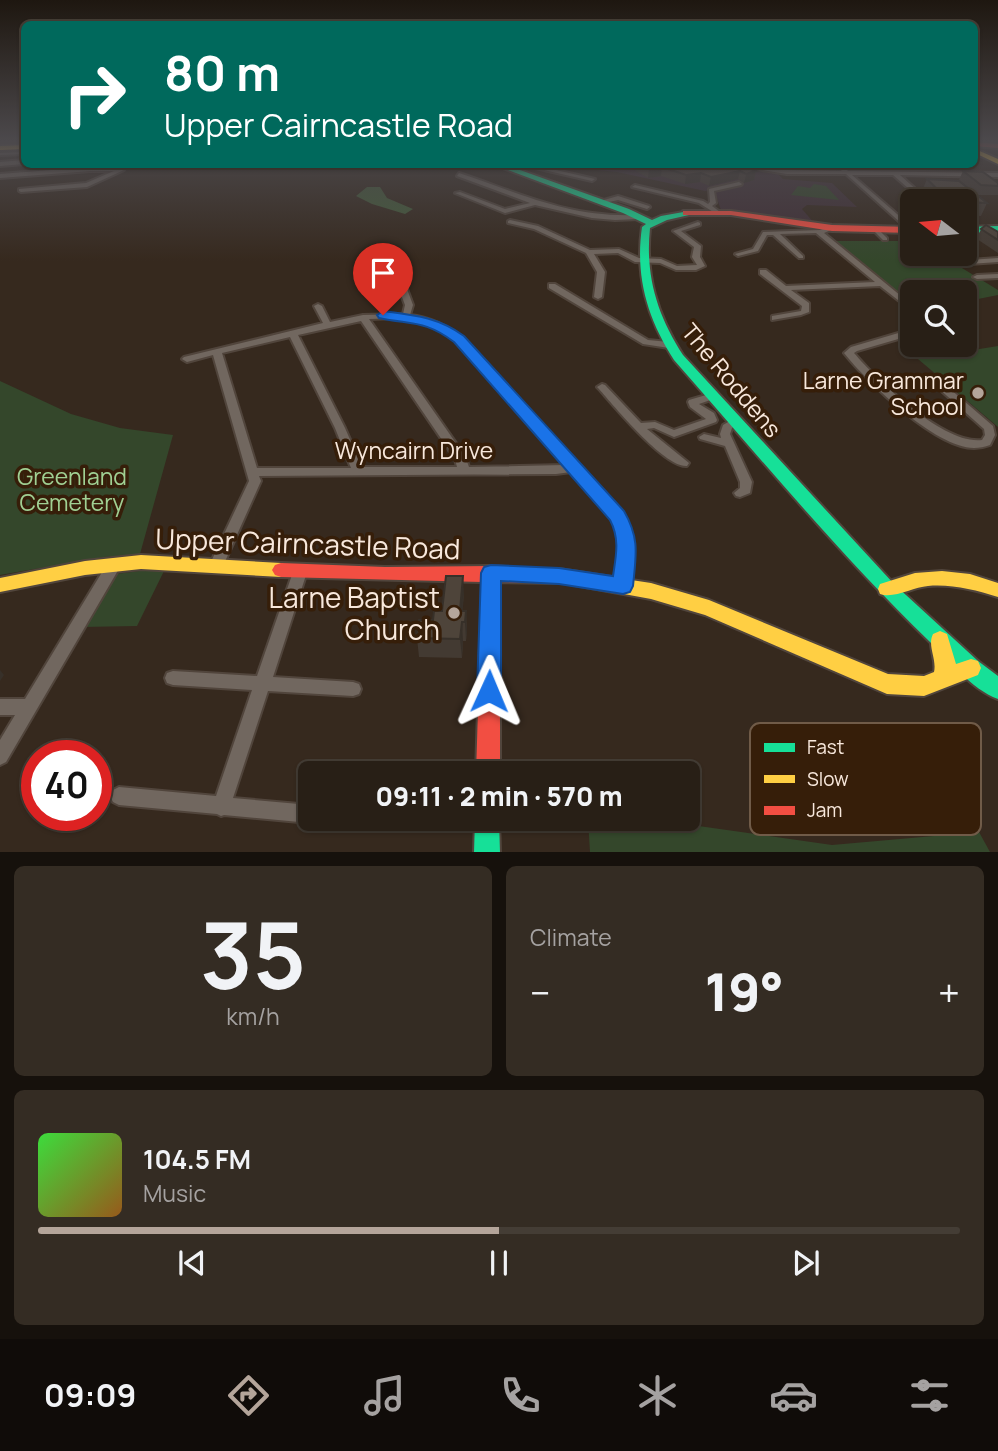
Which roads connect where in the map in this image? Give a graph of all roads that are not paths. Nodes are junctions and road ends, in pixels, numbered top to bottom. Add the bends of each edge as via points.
1 (94, 182) edge
2 (474, 182) edge
3 (545, 182) edge
4 (586, 182) edge
5 (855, 182) edge
6 (905, 182) joint
7 (918, 182) edge
8 (582, 184) dead end
9 (739, 184) dead end
10 (635, 187) dead end
11 (913, 189) edge
12 (21, 190) dead end
13 (458, 193) dead end
14 (533, 204) junction
15 (714, 209) junction
16 (645, 216) junction
17 (900, 220) edge
18 (510, 222) dead end
19 (698, 224) dead end
20 (825, 229) junction
21 (998, 229) edge
22 (977, 230) edge
23 (900, 231) edge
24 (775, 233) junction
25 (589, 252) junction
26 (738, 254) dead end
27 (801, 257) dead end
28 (643, 260) junction
29 (998, 260) edge
30 (977, 261) edge
31 (762, 272) dead end
32 (998, 275) edge
33 (977, 277) dead end
34 (400, 281) dead end
35 (881, 284) junction
36 (552, 286) dead end
37 (785, 288) junction
38 (598, 298) dead end
39 (900, 299) edge
40 (318, 306) dead end
41 (406, 316) junction
42 (363, 317) junction
43 (775, 318) dead end
44 (328, 325) junction
45 (293, 333) junction
46 (900, 336) edge
47 (669, 345) junction
48 (217, 352) junction
49 (187, 359) dead end
50 (932, 378) dead end
51 (606, 389) dead end
52 (713, 396) junction
53 (735, 421) junction
54 (638, 427) junction
55 (704, 437) dead end
56 (728, 443) junction
57 (678, 463) dead end
58 (575, 468) junction
59 (357, 471) junction
60 (464, 471) junction
61 (254, 472) junction
62 (740, 493) dead end
63 (115, 564) junction
64 (216, 566) junction
65 (300, 572) junction
66 (491, 573) junction
67 (0, 585) edge
68 (623, 586) junction
69 (887, 589) junction
70 (998, 590) edge
71 (940, 640) junction
72 (971, 668) junction
73 (173, 678) dead end
74 (943, 680) junction
75 (262, 683) junction
76 (353, 689) dead end
77 (998, 689) edge
78 (30, 706) junction
79 (0, 707) edge
80 (0, 756) edge
81 (488, 761) edge
82 (119, 796) dead end
83 (221, 807) junction
84 (298, 813) edge
85 (487, 831) edge
86 (487, 852) edge

1 - 12 street
2 - 14 street
3 - 16 street
4 - 8 street
5 - 17 street
6 - 7 street
6 - 11 street
9 - 15 street via 711,190
10 - 15 street
13 - 14 street via 505,211
14 - 16 street via 567,212
15 - 16 street
15 - 20 street
16 - 28 street, The Roddens
18 - 25 street via 536,227
19 - 28 street via 676,231 698,246 699,267 677,268
20 - 23 street
20 - 24 street
20 - 35 street
21 - 22 street
24 - 26 street via 763,235 756,250
24 - 27 street
25 - 28 street via 619,251
25 - 38 street via 601,272
28 - 47 street, The Roddens via 652,305
29 - 30 street
31 - 37 street
32 - 33 street
34 - 41 street via 409,305
35 - 37 street
35 - 39 street
36 - 47 street via 646,342
37 - 43 street via 806,308 802,313
40 - 44 street
41 - 42 street
41 - 58 street via 440,326 459,339
42 - 44 street
42 - 60 street via 461,459
44 - 45 street
45 - 48 street
45 - 59 street
46 - 50 street via 849,353 920,421 967,445 986,443 989,428
47 - 52 street, The Roddens
48 - 49 street
48 - 61 street
51 - 54 street
52 - 53 street, The Roddens
52 - 54 street via 692,402 712,418 702,424 674,434 655,425
53 - 56 street via 727,427
53 - 69 street, The Roddens
54 - 57 street
55 - 56 street
56 - 62 street via 746,482 746,490
58 - 60 street, Wyncairn Drive
58 - 68 street via 623,525 627,545
59 - 60 street, Wyncairn Drive
59 - 61 street, Wyncairn Drive
61 - 64 street via 254,489
63 - 64 street, Upper Cairncastle Road
63 - 67 street, Upper Cairncastle Road
63 - 78 street
64 - 65 street, Upper Cairncastle Road
65 - 66 street, Upper Cairncastle Road
65 - 75 street
66 - 68 street, Upper Cairncastle Road via 559,576
66 - 81 street
68 - 74 street, Upper Cairncastle Road via 709,608 887,684 913,687
69 - 70 street via 936,576
69 - 71 street, The Roddens
71 - 72 street, The Roddens
71 - 74 street via 946,664
72 - 74 street, Upper Cairncastle Road
72 - 77 street, The Roddens
73 - 75 street
75 - 76 street
75 - 83 street
78 - 79 street
78 - 80 street
82 - 83 street
83 - 84 street
85 - 86 street

